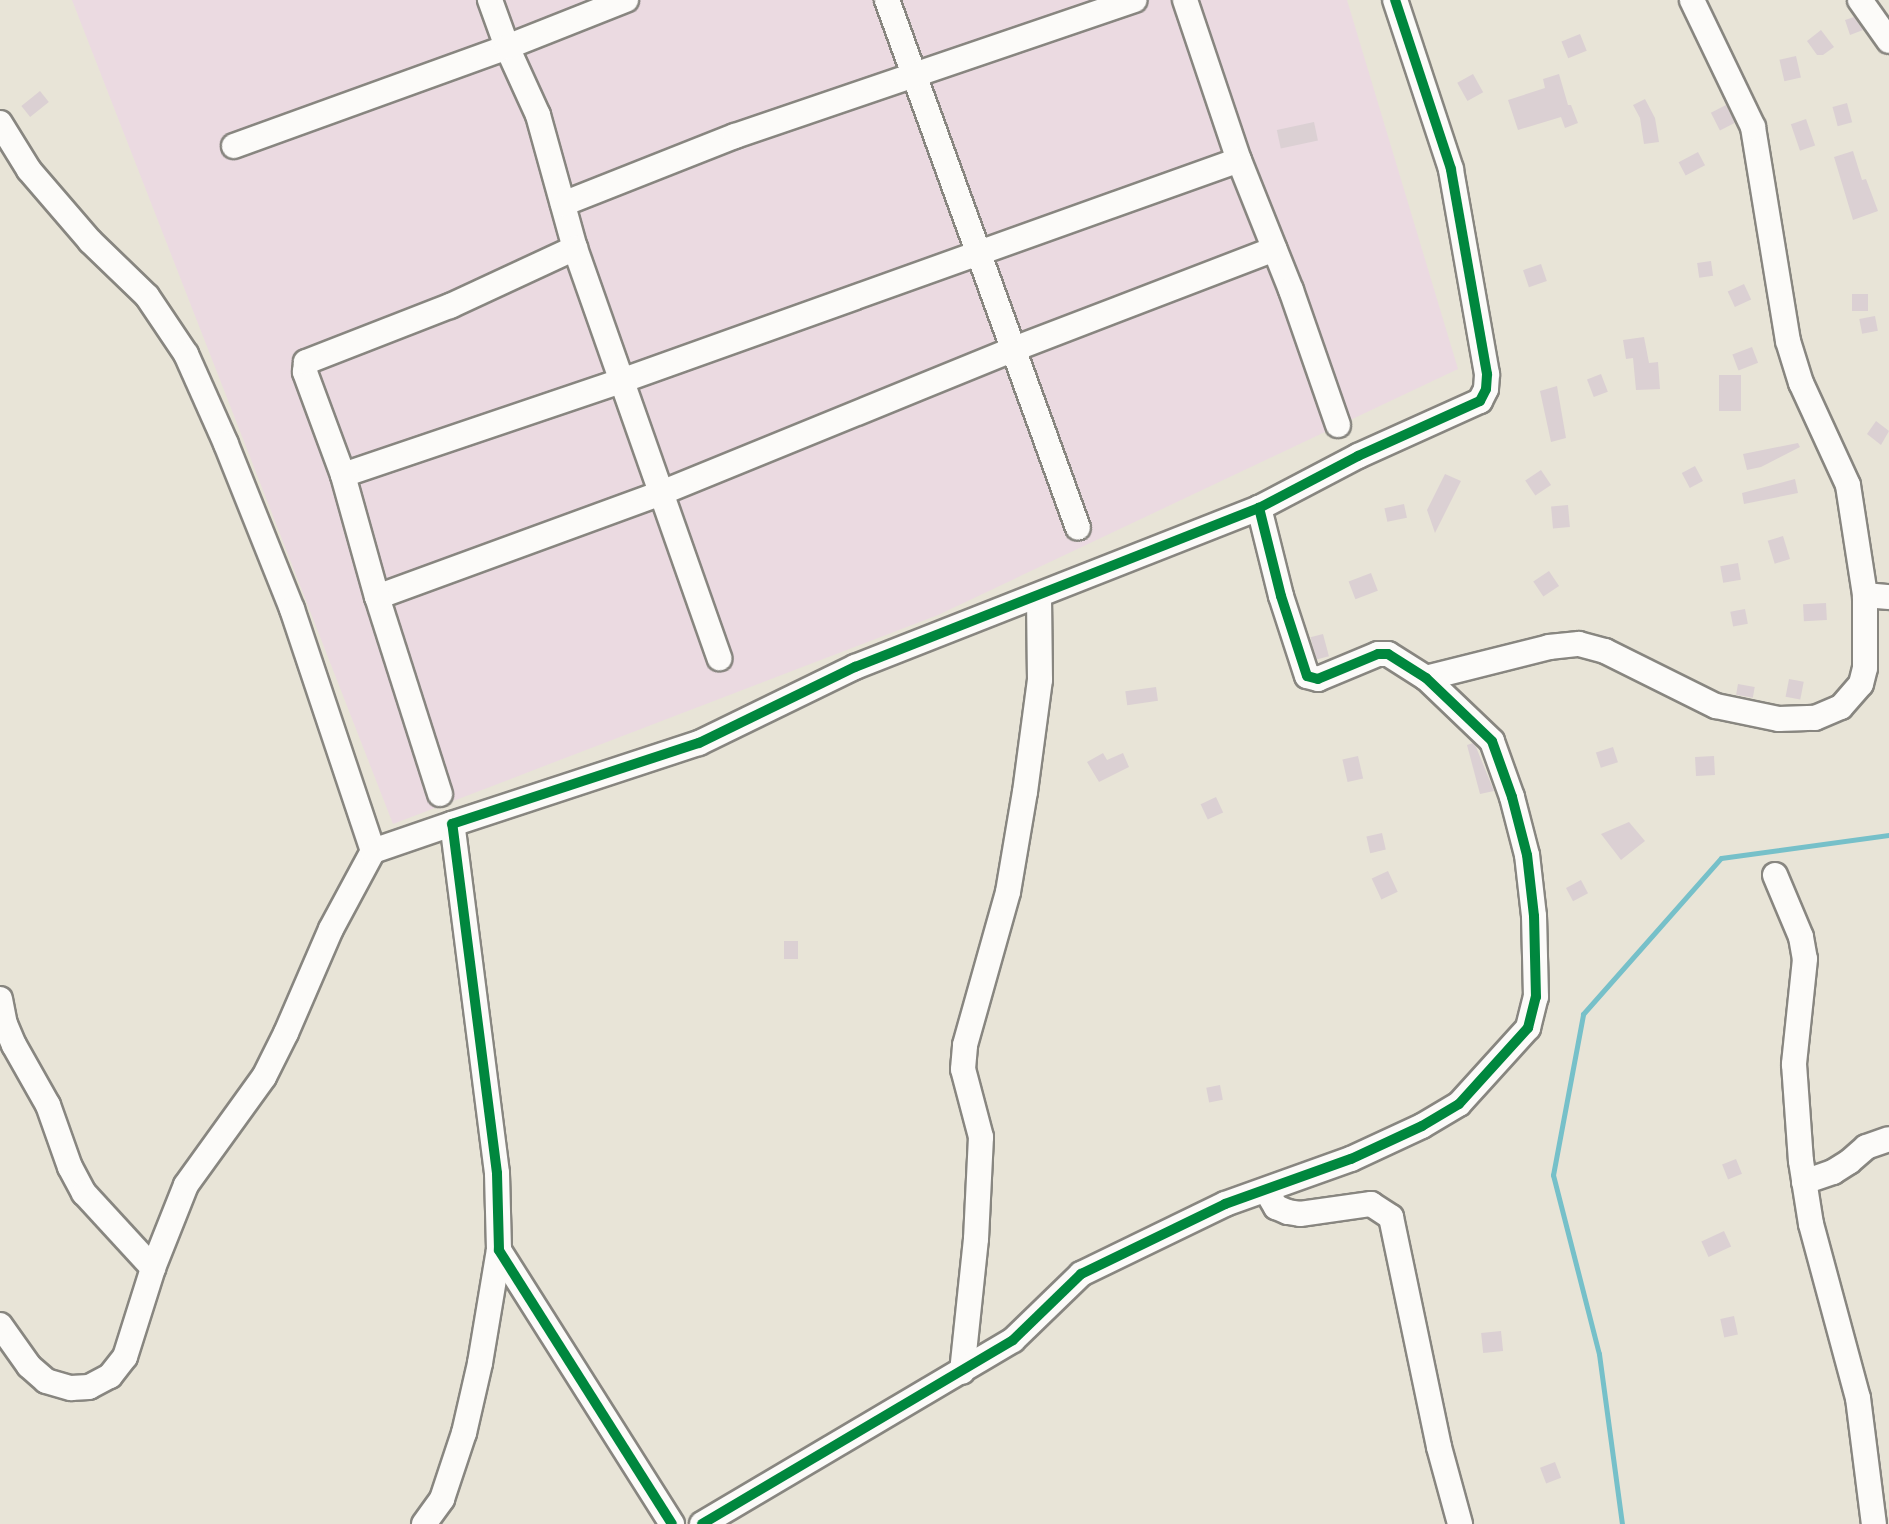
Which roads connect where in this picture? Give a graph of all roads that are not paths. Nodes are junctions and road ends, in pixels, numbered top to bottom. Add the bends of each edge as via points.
1 (490, 0) edge
2 (626, 0) edge
3 (887, 0) edge
4 (1134, 0) edge
5 (1185, 0) edge
6 (1395, 0) edge
7 (1692, 0) edge
8 (1860, 0) edge
9 (1889, 41) edge
10 (507, 47) junction
11 (914, 76) junction
12 (0, 123) edge
13 (234, 146) dead end
14 (1239, 160) junction
15 (563, 204) junction
16 (575, 248) junction
17 (1275, 249) junction
18 (980, 254) junction
19 (1014, 349) junction
20 (621, 381) junction
21 (1338, 425) dead end
22 (343, 475) junction
23 (661, 493) junction
24 (1259, 508) junction
25 (1078, 528) dead end
26 (1877, 596) edge
27 (377, 597) junction
28 (1039, 597) junction
29 (719, 658) dead end
30 (1426, 678) junction
31 (440, 794) dead end
32 (452, 824) junction
33 (373, 851) junction
34 (1775, 876) dead end
35 (0, 999) edge
36 (1889, 1139) edge
37 (1804, 1182) junction
38 (1266, 1189) junction
39 (499, 1250) junction
40 (153, 1268) junction
41 (0, 1325) edge
42 (962, 1372) junction
43 (424, 1524) edge
44 (672, 1524) edge
45 (702, 1524) edge
46 (1460, 1524) edge
47 (1874, 1524) edge

1 - 10 street
2 - 10 street
3 - 11 street
4 - 11 street
5 - 14 street
6 - 24 street via 1451,169 1486,389 1480,401 1358,456
7 - 26 street via 1754,127 1787,341 1801,383 1845,474
8 - 9 street
10 - 13 street
10 - 15 street via 538,115
11 - 15 street via 735,136
11 - 18 street
12 - 33 street via 29,170 90,241 146,296 186,354 292,609
14 - 17 street
14 - 18 street
15 - 16 street
16 - 20 street
16 - 22 street via 450,306 306,362 305,372
17 - 19 street
17 - 21 street
18 - 19 street
18 - 20 street
19 - 23 street
19 - 25 street
20 - 22 street
20 - 23 street
22 - 27 street
23 - 27 street
23 - 29 street
24 - 28 street
24 - 30 street via 1307,676 1318,679 1388,654
26 - 30 street via 1861,684 1841,707 1815,718 1779,719 1716,706 1605,651 1579,644 1549,647
27 - 31 street
28 - 32 street via 855,667 698,743
28 - 42 street via 1040,680 1025,792 1008,892 962,1069 981,1137
30 - 38 street via 1492,741 1501,763 1527,855 1534,916 1535,1011 1507,1055 1459,1104 1401,1137
32 - 33 street
32 - 39 street via 497,1173
33 - 40 street via 331,929 264,1077 192,1173
34 - 37 street via 1801,937 1805,959 1794,1064
35 - 40 street via 14,1045 48,1105 84,1193
36 - 37 street via 1866,1147 1833,1172
37 - 47 street via 1858,1398
38 - 42 street via 1224,1204 1082,1274 1013,1340
38 - 46 street via 1276,1207 1288,1212 1371,1204 1391,1217 1439,1447
39 - 43 street via 464,1433 442,1499
39 - 44 street
40 - 41 street via 125,1357 110,1376 89,1387 46,1381 29,1366
42 - 45 street

